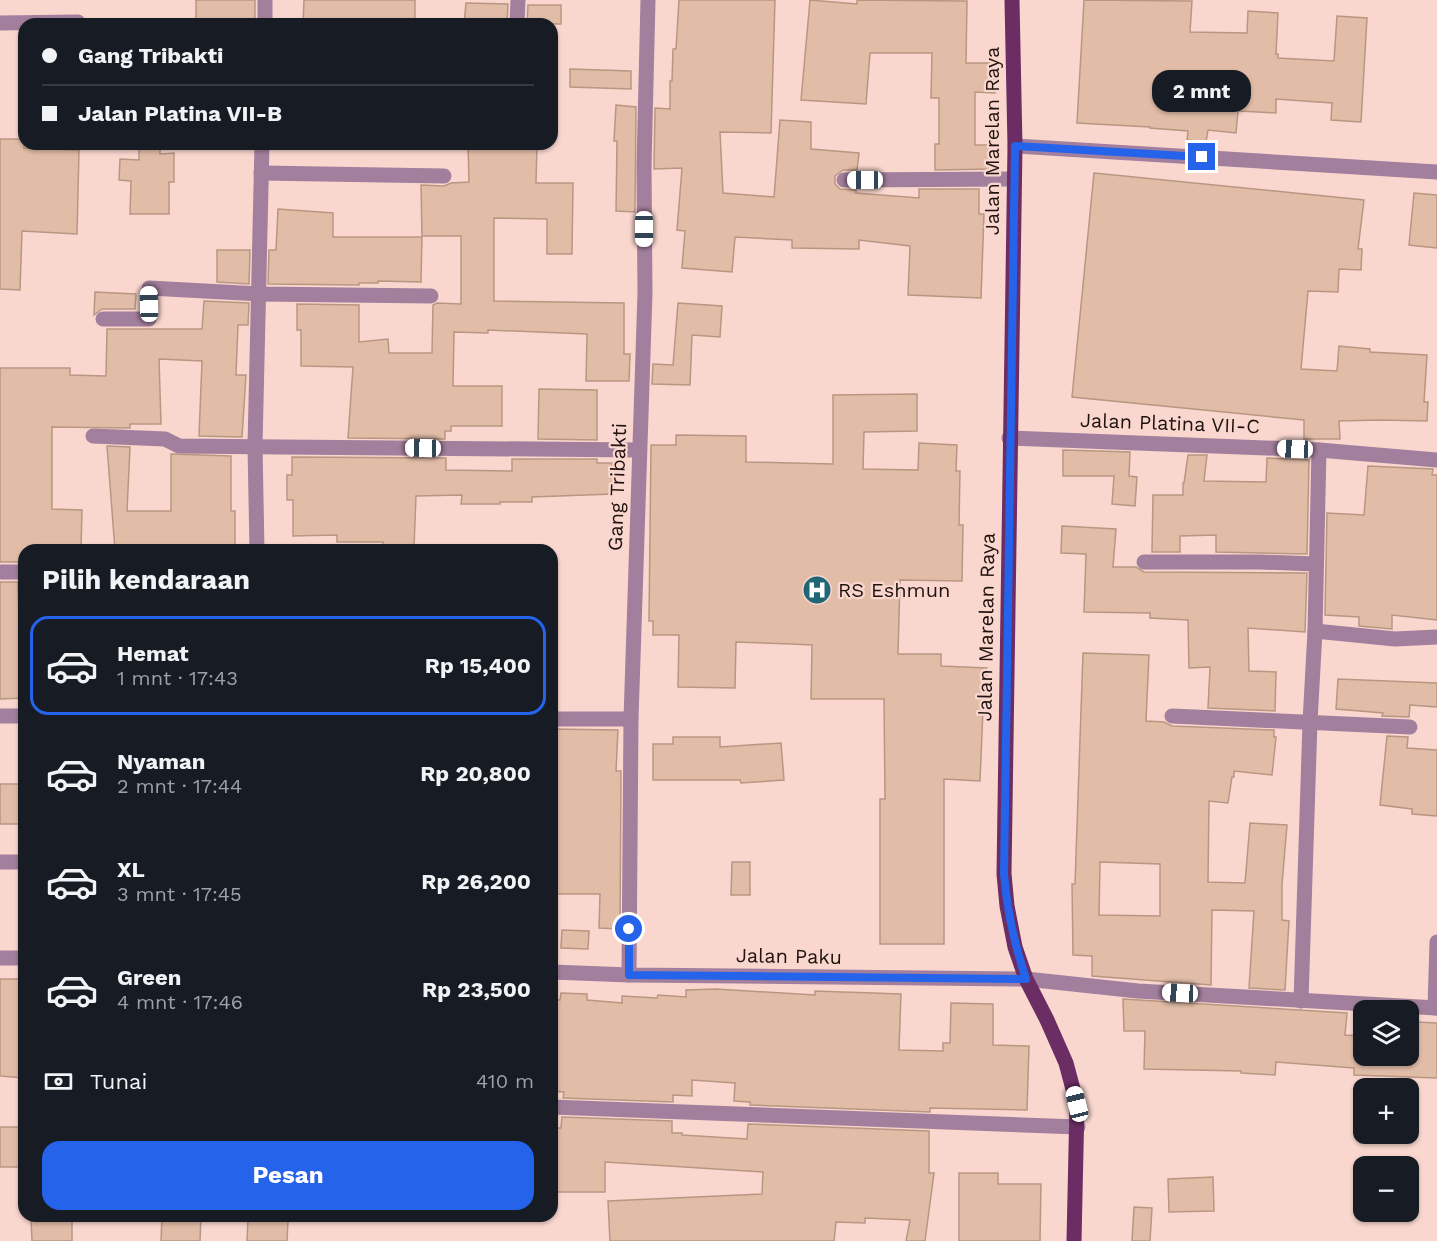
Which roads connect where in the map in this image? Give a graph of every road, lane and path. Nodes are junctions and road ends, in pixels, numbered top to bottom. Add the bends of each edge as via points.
1 (265, 0) edge
2 (518, 0) edge
3 (648, 0) edge
4 (1012, 0) edge
5 (265, 18) edge
6 (517, 18) edge
7 (0, 23) edge
8 (18, 23) edge
9 (1015, 146) junction
10 (262, 150) edge
11 (1437, 172) edge
12 (261, 173) junction
13 (444, 176) dead end
14 (1014, 179) junction
15 (844, 180) dead end
16 (259, 294) junction
17 (431, 296) dead end
18 (103, 319) dead end
19 (93, 436) dead end
20 (1009, 438) junction
21 (255, 446) junction
22 (639, 450) junction
23 (1319, 450) junction
24 (1437, 460) edge
25 (257, 544) edge
26 (1144, 562) dead end
27 (1316, 564) junction
28 (0, 572) edge
29 (18, 572) edge
30 (1315, 631) junction
31 (1437, 637) edge
32 (0, 716) edge
33 (18, 716) edge
34 (1172, 716) dead end
35 (558, 719) edge
36 (631, 719) junction
37 (1310, 722) junction
38 (1410, 728) dead end
39 (0, 862) edge
40 (18, 862) edge
41 (1437, 942) edge
42 (0, 958) edge
43 (18, 958) edge
44 (558, 972) edge
45 (629, 975) junction
46 (1026, 979) junction
47 (1301, 1001) junction
48 (1436, 1008) edge
49 (558, 1107) edge
50 (1078, 1127) junction
51 (1074, 1241) edge

1 - 5 street
2 - 6 street
3 - 22 street, Gang Tribakti
4 - 9 main road, Jalan Marelan Raya
7 - 8 street
9 - 11 street
9 - 14 main road, Jalan Marelan Raya
10 - 12 street
12 - 13 street
12 - 16 street
14 - 15 street
14 - 20 main road, Jalan Marelan Raya
16 - 17 street
16 - 18 street via 149,288 149,319
16 - 21 street
19 - 21 street via 162,439 179,446
20 - 23 street, Jalan Platina VII-C
20 - 46 main road, Jalan Marelan Raya via 1004,874 1015,947
21 - 22 street
21 - 25 street
22 - 36 street, Gang Tribakti
23 - 24 street, Jalan Platina VII-C
23 - 27 street
26 - 27 street
27 - 30 street
28 - 29 street
30 - 31 street via 1395,639
30 - 37 street
32 - 33 street
34 - 37 street
35 - 36 street
36 - 45 street, Gang Tribakti
37 - 38 street
37 - 47 street
39 - 40 street
41 - 48 street
42 - 43 street
44 - 45 street, Jalan Paku
45 - 46 street, Jalan Paku
46 - 47 street, Jalan Paku via 1138,991
46 - 50 main road, Jalan Marelan Raya via 1066,1063 1077,1104
47 - 48 street, Jalan Paku
49 - 50 street
50 - 51 main road, Jalan Marelan Raya

